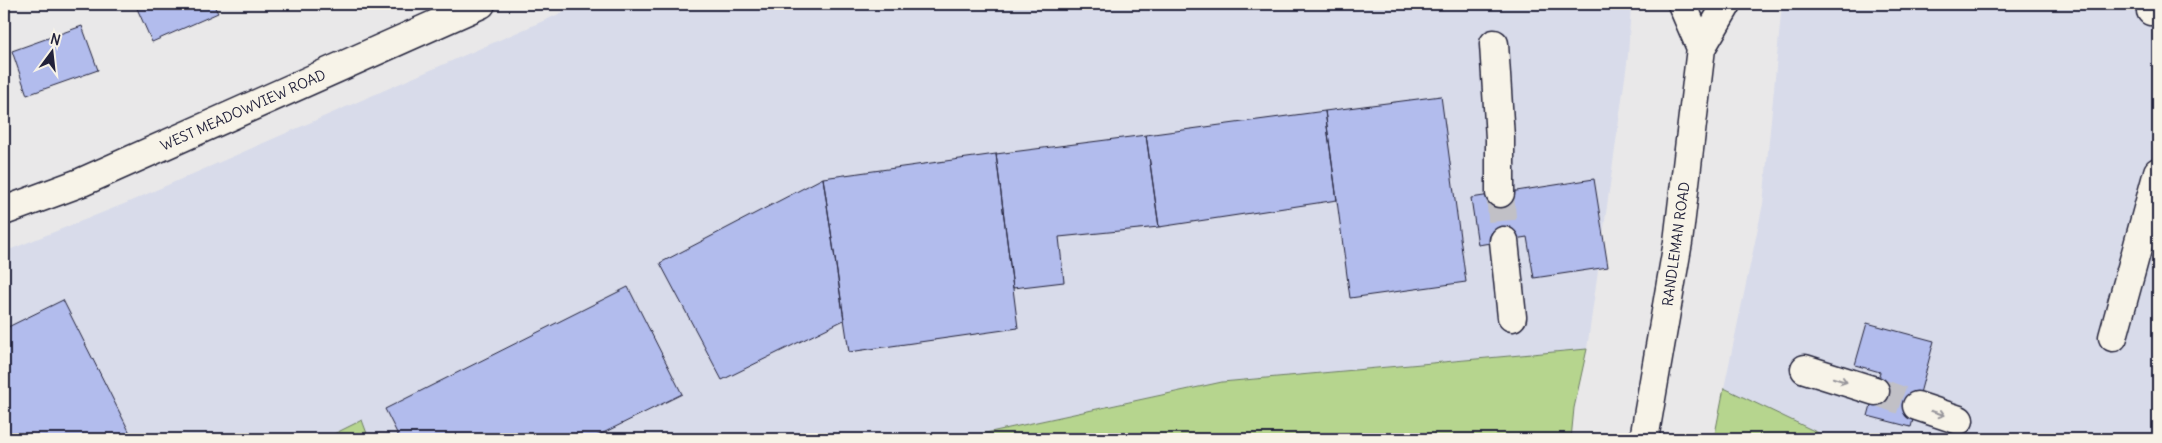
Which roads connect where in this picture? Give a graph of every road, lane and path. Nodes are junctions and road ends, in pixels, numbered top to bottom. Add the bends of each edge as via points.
1 (481, 4) edge
2 (1682, 4) edge
3 (1727, 4) edge
4 (1494, 44) dead end
5 (1702, 48) junction
6 (2158, 172) edge
7 (1500, 193) tunnel mouth
8 (4, 211) edge
9 (1504, 241) tunnel mouth
10 (1512, 317) dead end
11 (2113, 336) dead end
12 (1804, 369) dead end
13 (1875, 391) tunnel mouth
14 (1917, 406) tunnel mouth
15 (1959, 420) dead end
16 (1644, 439) edge

1 - 8 street, WEST MEADOWVIEW ROAD via 82,182
2 - 5 street
3 - 5 street, RANDLEMAN ROAD
4 - 7 street
5 - 16 street, RANDLEMAN ROAD via 1678,242
6 - 11 street
9 - 10 street
12 -> 13 street
14 -> 15 street

